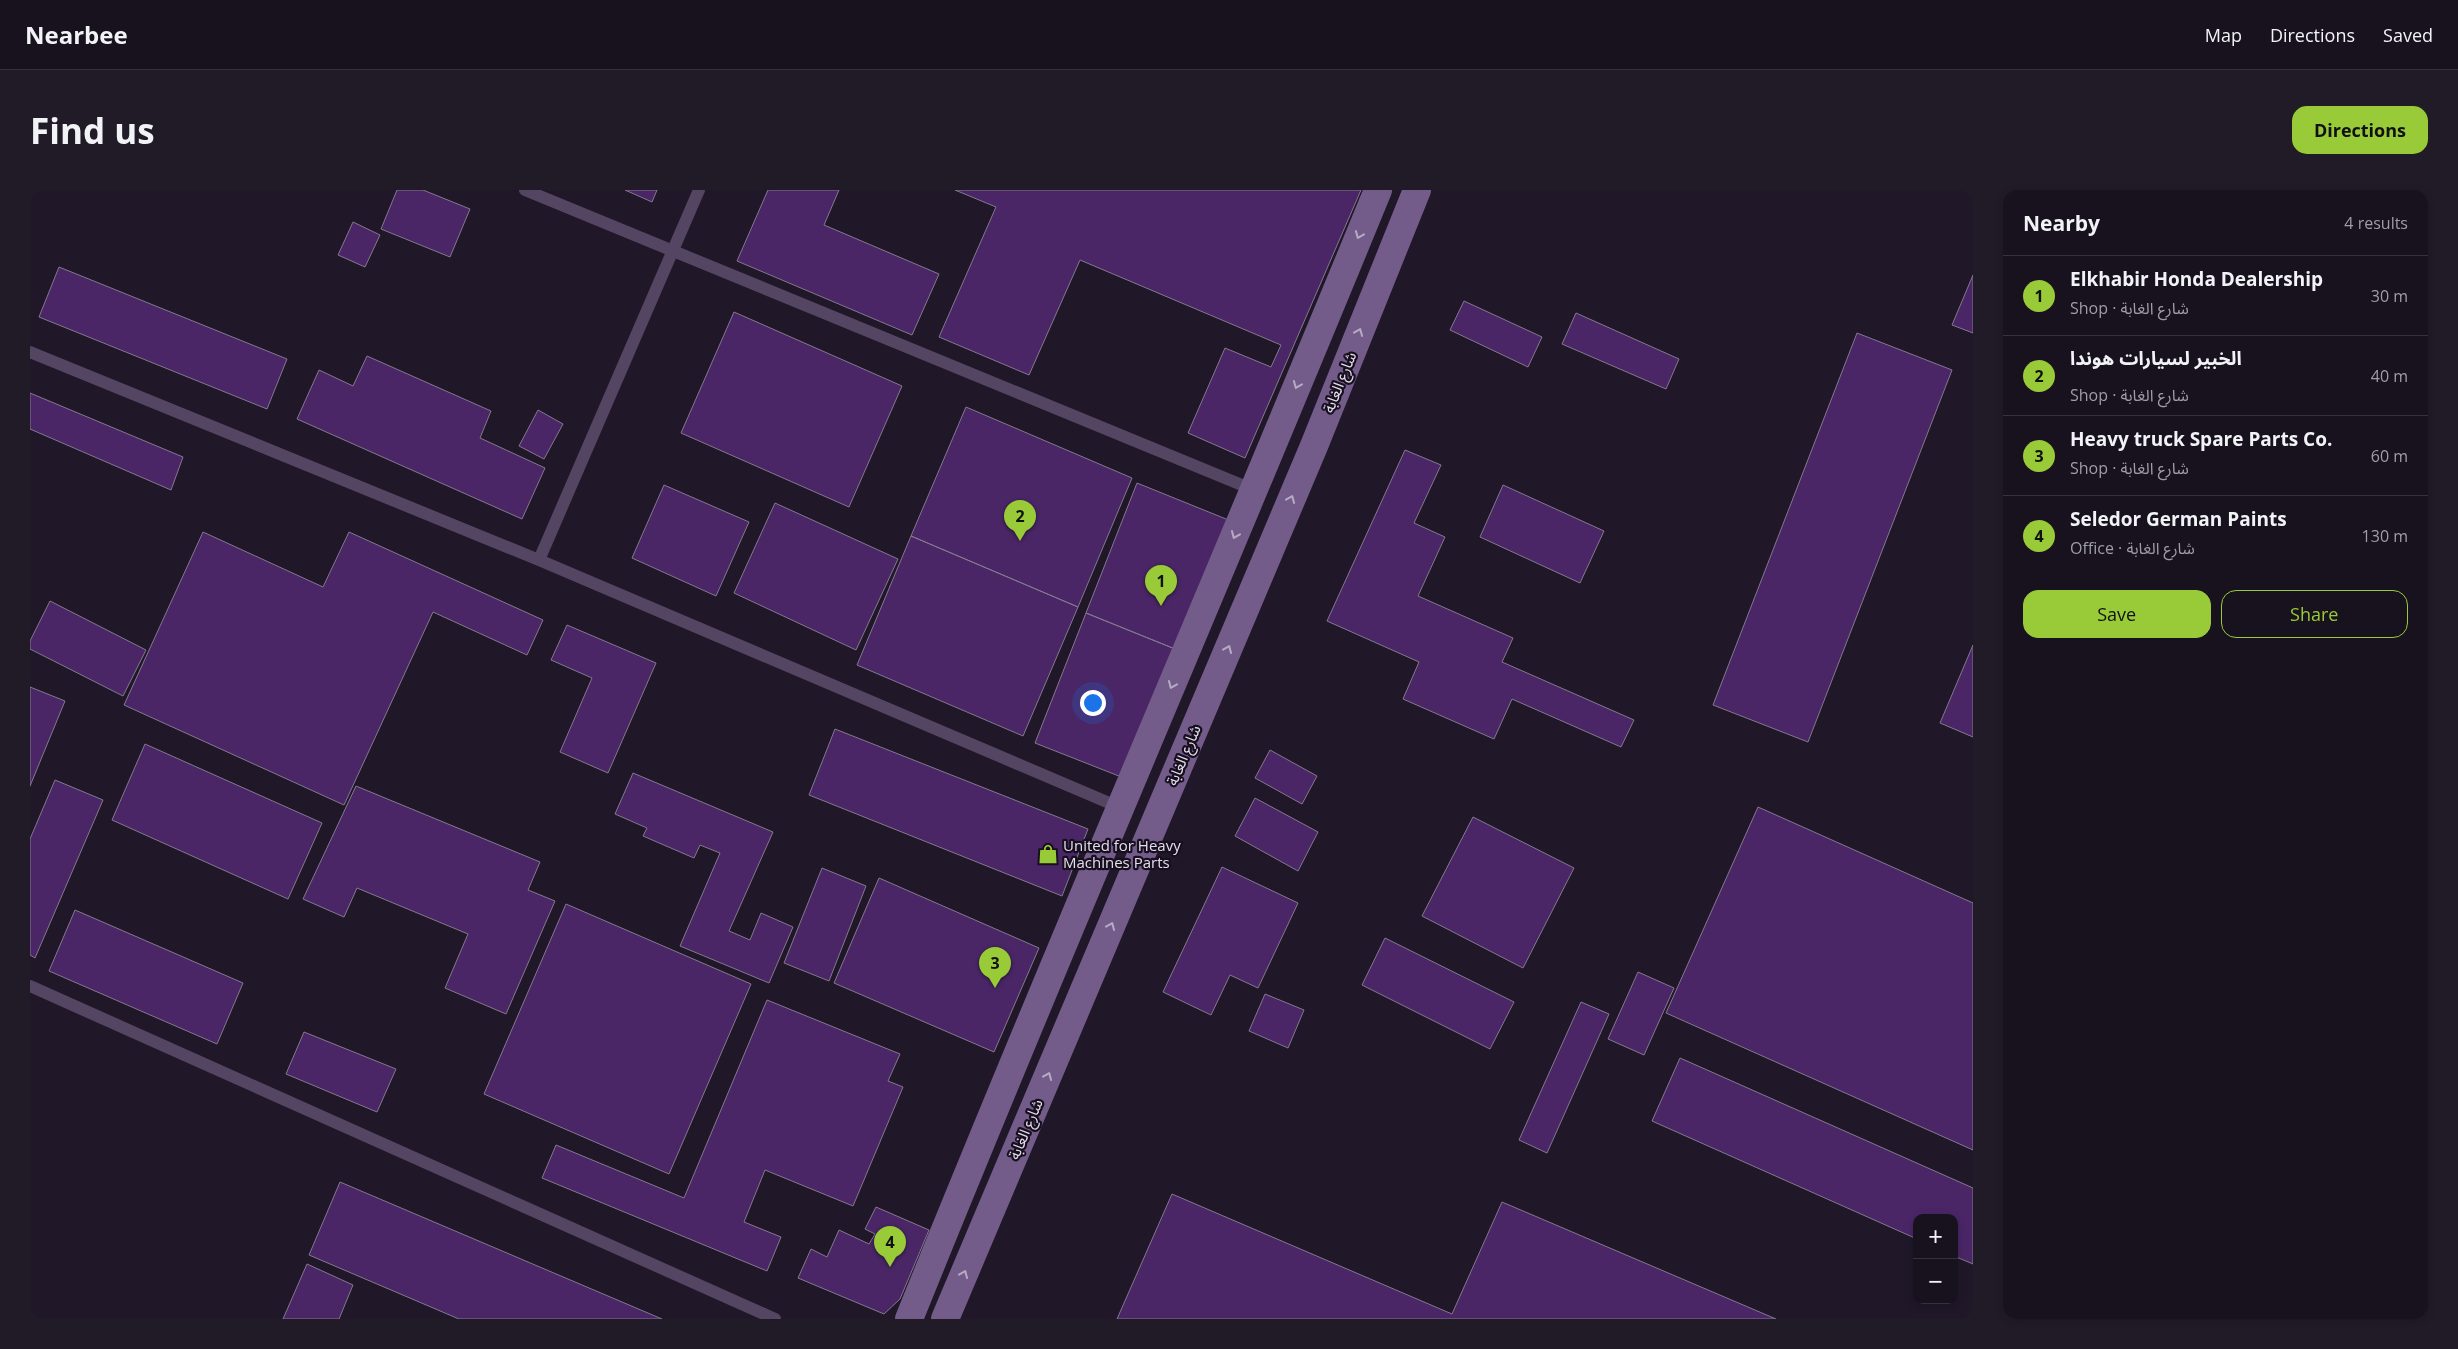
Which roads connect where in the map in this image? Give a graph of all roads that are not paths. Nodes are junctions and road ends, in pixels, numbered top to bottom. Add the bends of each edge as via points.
1 (525, 190) edge
2 (700, 190) edge
3 (1378, 190) edge
4 (1417, 190) edge
5 (674, 250) junction
6 (30, 352) edge
7 (1254, 490) junction
8 (539, 560) junction
9 (1121, 808) junction
10 (30, 986) edge
11 (776, 1319) edge
12 (909, 1319) edge
13 (945, 1319) edge

1 - 5 lane
2 - 5 lane
3 -> 7 main road
13 -> 4 main road, شارع الغابة via 1314,446
5 - 7 lane
5 - 8 lane
6 - 8 lane
7 -> 9 main road
8 - 9 lane
9 - 12 main road via 1010,1068
10 - 11 lane

